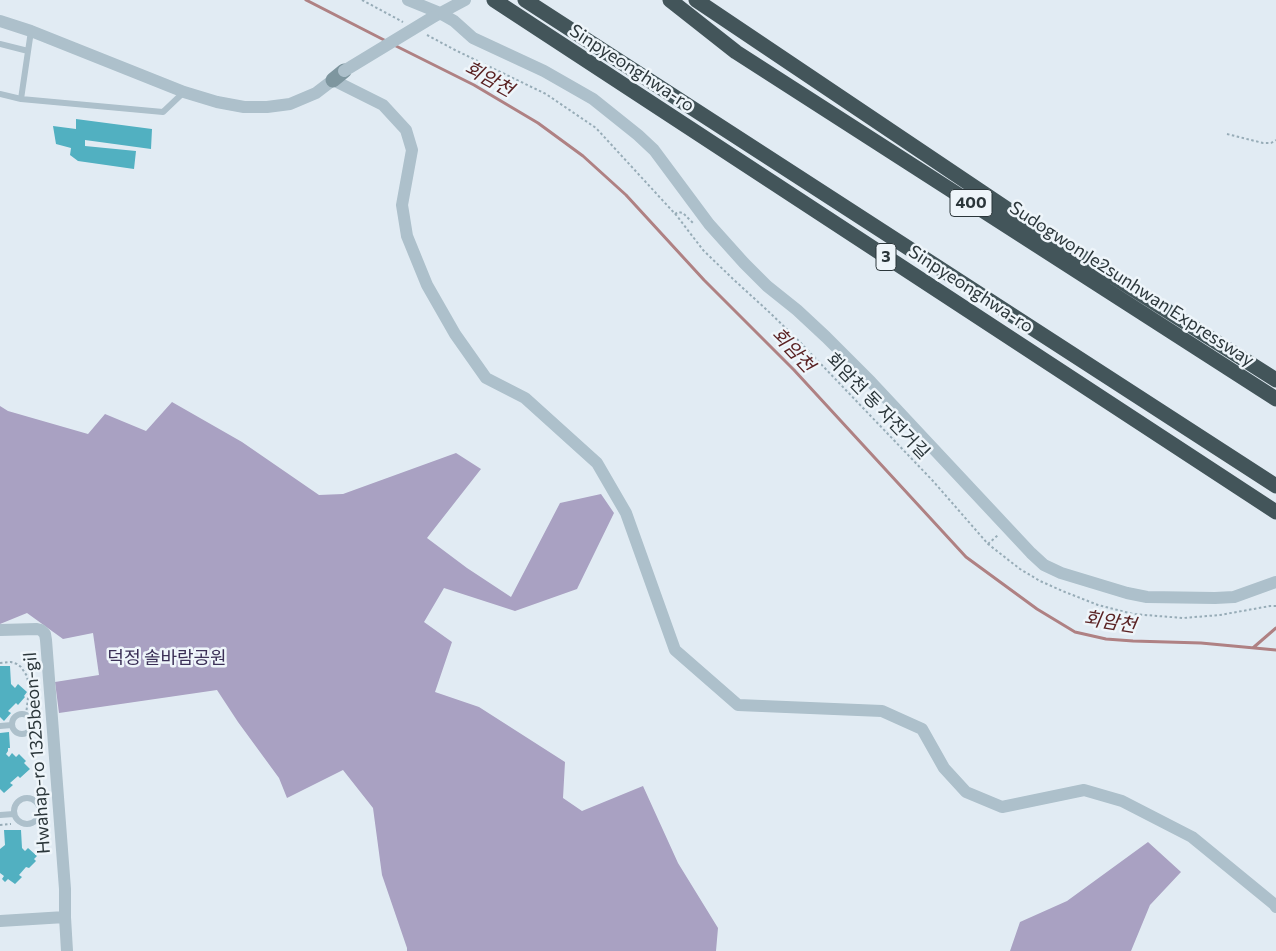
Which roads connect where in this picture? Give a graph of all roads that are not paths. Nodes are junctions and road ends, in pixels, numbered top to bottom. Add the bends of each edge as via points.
1 (408, 0) edge
2 (465, 0) edge
3 (525, 0) edge
4 (670, 0) edge
5 (696, 0) edge
6 (495, 1) edge
7 (437, 15) junction
8 (0, 21) edge
9 (31, 31) junction
10 (0, 44) edge
11 (28, 52) junction
12 (339, 76) junction
13 (184, 92) junction
14 (1, 95) edge
15 (21, 99) junction
16 (1276, 380) edge
17 (1276, 398) edge
18 (1276, 486) edge
19 (1276, 512) edge
20 (1276, 582) edge
21 (0, 630) edge
22 (12, 725) junction
23 (0, 726) edge
24 (14, 814) junction
25 (0, 815) edge
26 (1276, 907) edge
27 (65, 917) junction
28 (0, 921) edge
29 (67, 951) edge

1 - 7 street
2 - 7 street
3 - 18 highway, Sinpyeonghwa-ro / 3
4 - 17 highway, Sudogwon Je2sunhwan Expressway / 400 via 736,52
5 - 16 highway, Sudogwon Je2sunhwan Expressway / 400 via 1002,205
6 - 19 highway, Sinpyeonghwa-ro / 3
7 - 12 street, bridge
7 - 20 street via 454,21 473,38 544,71 593,99 638,135 654,150 744,263 871,382 1044,565 1061,573 1147,597 1234,596
8 - 9 street
9 - 11 lane
9 - 13 street
10 - 11 lane
11 - 15 lane
12 - 13 street via 290,104 267,107 244,107
12 - 26 street via 383,105 406,130 412,150 402,205 407,236 427,284 455,334 486,378 525,398 597,463 626,513 675,650 738,705 882,711 922,729 944,768 966,792 1002,807 1084,790 1122,802 1192,837
13 - 15 lane via 163,112
14 - 15 lane
21 - 27 street, Hwahap-ro 1325beon-gil via 37,629 45,634
22 - 22 lane via 20,715 32,723 25,734 14,730
22 - 23 lane
24 - 24 lane via 22,823 31,824 38,819 40,807 34,800 26,798 15,805
24 - 25 lane
27 - 28 street
27 - 29 street

